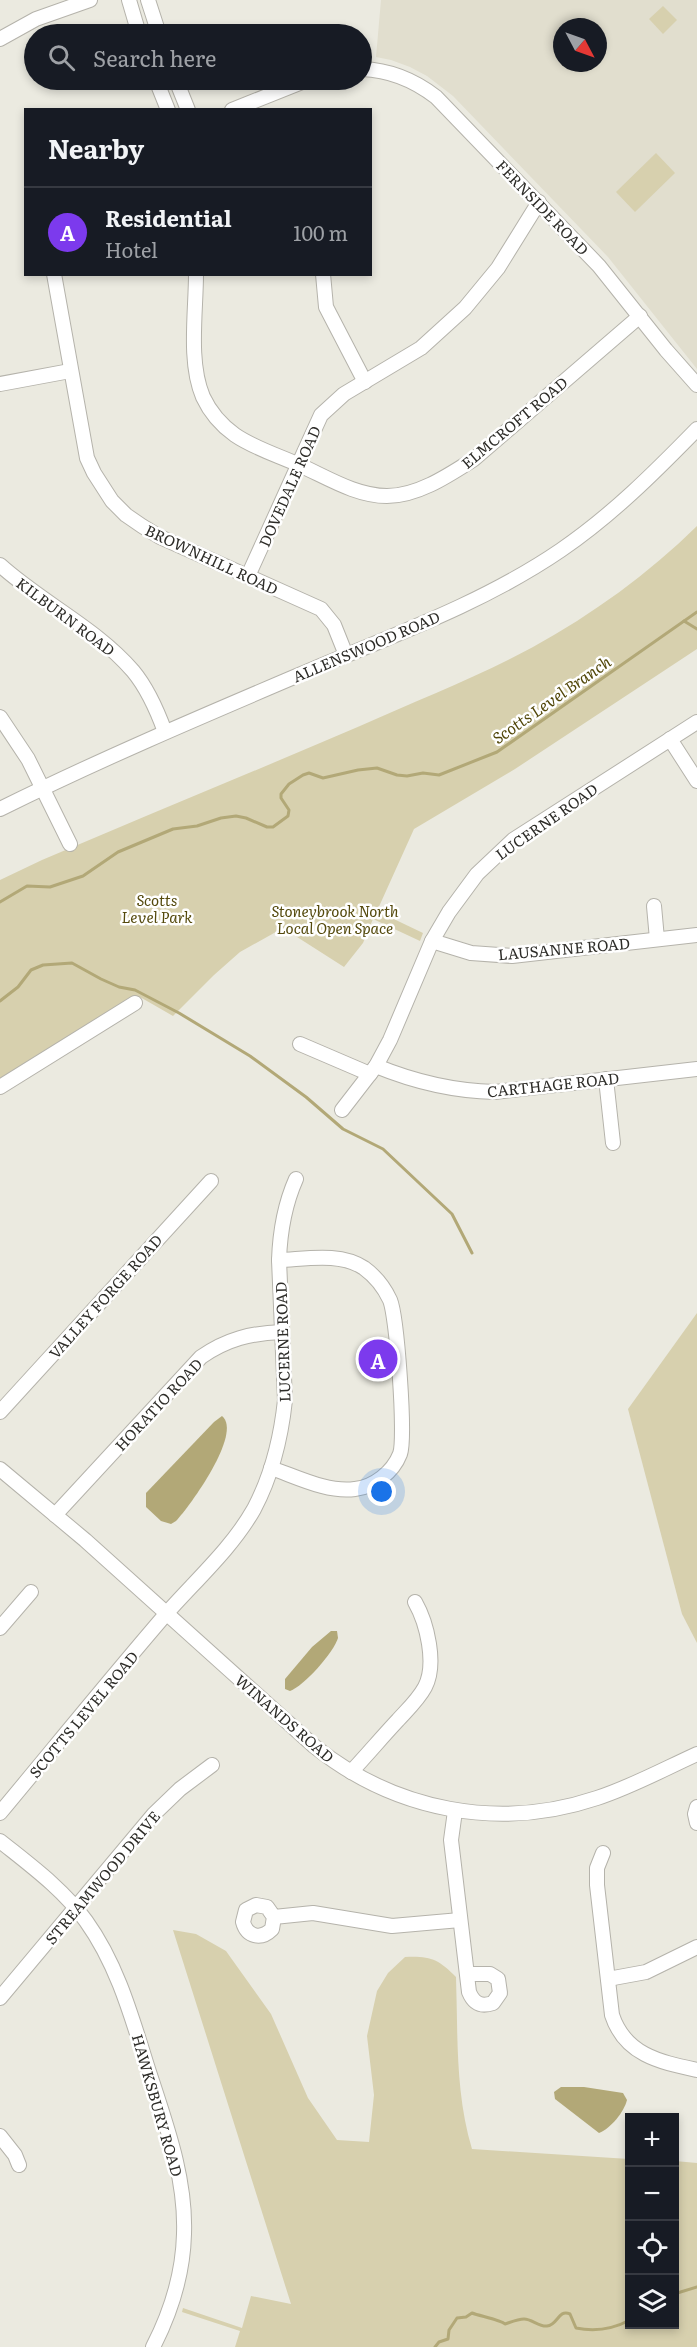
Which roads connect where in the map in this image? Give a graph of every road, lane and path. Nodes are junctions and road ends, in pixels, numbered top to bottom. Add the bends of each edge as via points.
1 (90, 0) edge
2 (129, 0) edge
3 (148, 0) edge
4 (27, 24) edge
5 (136, 24) edge
6 (156, 24) edge
7 (24, 26) edge
8 (0, 39) edge
9 (372, 70) edge
10 (160, 90) edge
11 (180, 90) edge
12 (282, 90) edge
13 (167, 108) edge
14 (187, 108) edge
15 (237, 108) edge
16 (539, 202) junction
17 (54, 276) edge
18 (196, 276) edge
19 (323, 276) edge
20 (640, 316) junction
21 (70, 371) junction
22 (365, 382) junction
23 (0, 384) edge
24 (697, 385) edge
25 (697, 429) edge
26 (298, 464) junction
27 (0, 565) edge
28 (248, 576) junction
29 (346, 655) junction
30 (0, 717) edge
31 (697, 722) edge
32 (165, 732) junction
33 (670, 739) junction
34 (697, 781) edge
35 (42, 788) junction
36 (0, 808) edge
37 (70, 844) dead end
38 (654, 906) dead end
39 (697, 935) edge
40 (657, 939) junction
41 (432, 941) junction
42 (135, 1003) dead end
43 (300, 1044) dead end
44 (697, 1069) edge
45 (373, 1070) junction
46 (606, 1079) junction
47 (0, 1087) edge
48 (342, 1110) dead end
49 (613, 1143) dead end
50 (296, 1179) dead end
51 (211, 1181) dead end
52 (279, 1260) junction
53 (282, 1332) junction
54 (0, 1412) edge
55 (272, 1468) junction
56 (0, 1469) edge
57 (55, 1515) junction
58 (31, 1592) dead end
59 (415, 1602) dead end
60 (166, 1614) junction
61 (0, 1628) edge
62 (697, 1754) edge
63 (212, 1765) dead end
64 (351, 1772) junction
65 (697, 1807) edge
66 (455, 1811) junction
67 (0, 1813) edge
68 (697, 1823) edge
69 (0, 1841) edge
70 (603, 1853) dead end
71 (75, 1908) junction
72 (274, 1917) dead end
73 (460, 1920) junction
74 (697, 1947) edge
75 (467, 1974) dead end
76 (608, 1979) junction
77 (0, 1998) edge
78 (697, 2070) edge
79 (0, 2136) edge
80 (19, 2165) dead end
81 (153, 2347) edge

1 - 4 street
2 - 5 street
3 - 6 street
7 - 8 street
9 - 16 street, FERNSIDE ROAD via 407,79 430,92
10 - 13 street
11 - 14 street
12 - 15 street
16 - 20 street, FERNSIDE ROAD
16 - 22 street, DOVEDALE ROAD via 498,268 465,308 420,348
17 - 21 street, BROWNHILL ROAD
18 - 26 street, ELMCROFT ROAD via 195,362 204,397 222,424 236,435
19 - 22 street via 326,307
20 - 24 street, FERNSIDE ROAD
20 - 26 street, ELMCROFT ROAD via 489,447 422,488 402,494 373,495
21 - 23 street
21 - 28 street, BROWNHILL ROAD via 87,458 112,501 160,537
22 - 26 street, DOVEDALE ROAD via 321,415
25 - 29 street, ALLENSWOOD ROAD via 622,503 560,550 496,589
26 - 28 street, DOVEDALE ROAD
27 - 32 street, KILBURN ROAD via 119,656 155,705
28 - 29 street, BROWNHILL ROAD via 321,609 334,625
29 - 32 street, ALLENSWOOD ROAD
30 - 35 street
31 - 33 street, LUCERNE ROAD
32 - 35 street, ALLENSWOOD ROAD
33 - 34 street
33 - 41 street, LUCERNE ROAD via 537,824 493,857 464,890
35 - 36 street, ALLENSWOOD ROAD
35 - 37 street
38 - 40 street
39 - 40 street, LAUSANNE ROAD
40 - 41 street, LAUSANNE ROAD via 512,956 471,953
41 - 45 street, LUCERNE ROAD
42 - 47 street
43 - 45 street, CARTHAGE ROAD
44 - 46 street, CARTHAGE ROAD
45 - 46 street, CARTHAGE ROAD via 472,1091 522,1090
45 - 48 street, LUCERNE ROAD
46 - 49 street
50 - 52 street, LUCERNE ROAD via 283,1214
51 - 54 street, VALLEY FORGE ROAD
52 - 53 street, LUCERNE ROAD
52 - 55 street via 344,1259 370,1273 385,1291 394,1314 404,1435 400,1455 386,1474 356,1490 332,1488
53 - 55 street, LUCERNE ROAD via 285,1400
53 - 57 street, HORATIO ROAD via 244,1335 201,1357
55 - 60 street, LUCERNE ROAD via 244,1524
56 - 57 street, WINANDS ROAD
57 - 60 street, WINANDS ROAD
58 - 61 street
59 - 64 street via 427,1633 427,1682 417,1699
60 - 64 street, WINANDS ROAD via 314,1746
60 - 67 street, SCOTTS LEVEL ROAD
62 - 66 street, WINANDS ROAD via 600,1798 559,1809 490,1815
63 - 71 street, STREAMWOOD DRIVE via 154,1814
64 - 66 street, WINANDS ROAD via 395,1795
65 - 68 street
66 - 73 street via 451,1840
69 - 71 street, HAWKSBURY ROAD
70 - 76 street via 597,1868 597,1885
71 - 77 street, STREAMWOOD DRIVE
71 - 81 street, HAWKSBURY ROAD via 108,1957 122,1987 180,2180 182,2259 171,2307
72 - 73 street via 313,1913 392,1926
73 - 75 street
74 - 76 street via 646,1972
76 - 78 street via 615,2025 630,2046 645,2056
79 - 80 street

